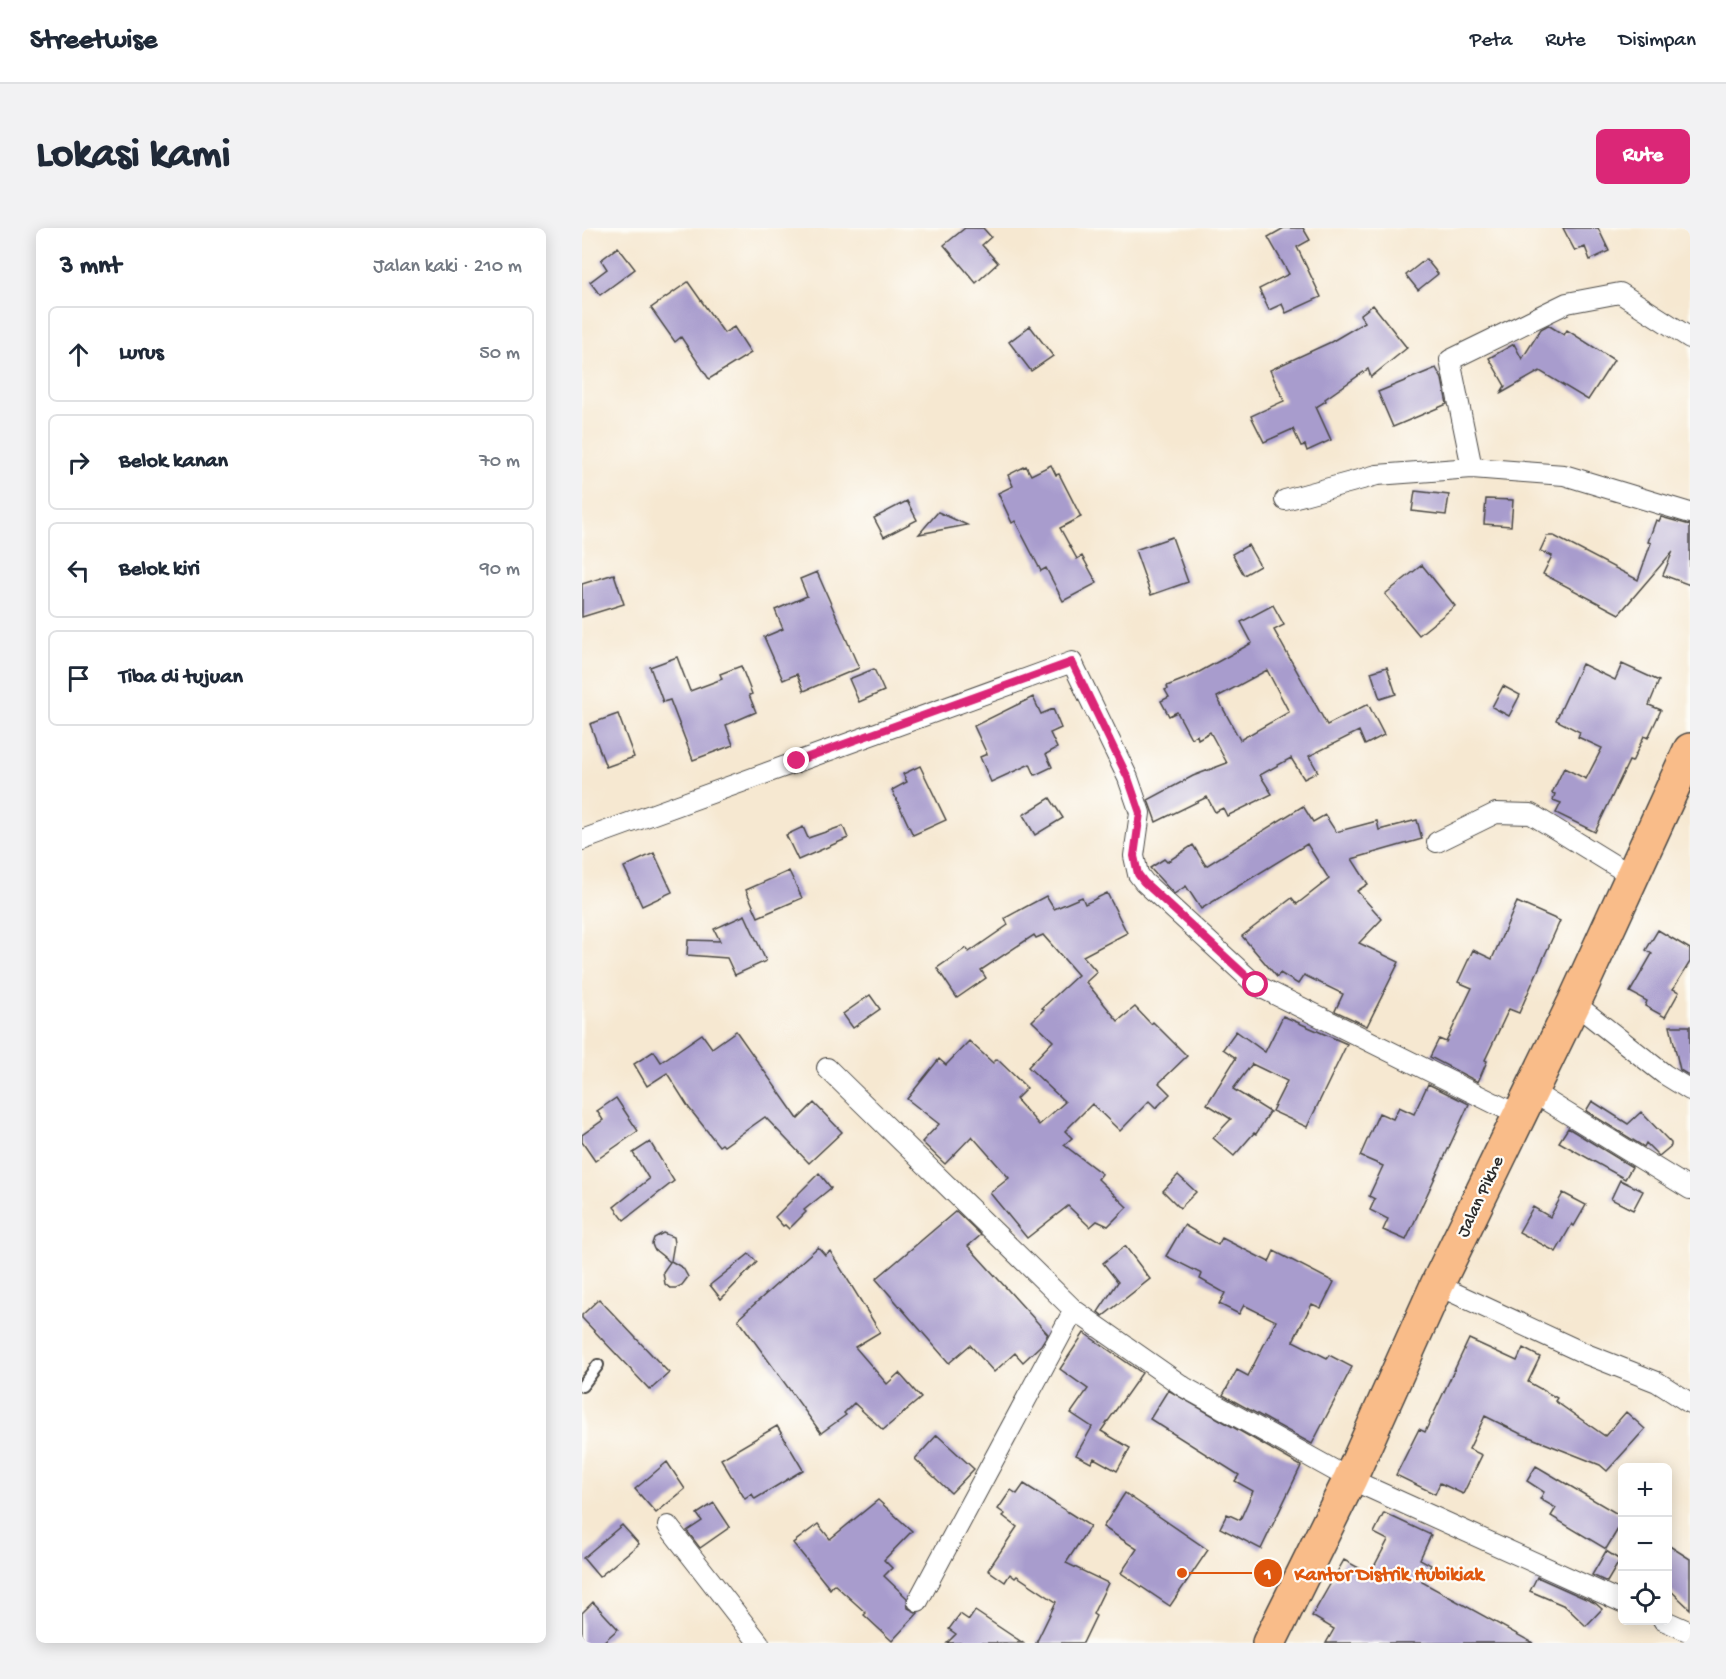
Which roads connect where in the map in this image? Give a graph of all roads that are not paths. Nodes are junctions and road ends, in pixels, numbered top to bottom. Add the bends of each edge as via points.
1 (1690, 338) edge
2 (1472, 468) junction
3 (1285, 500) dead end
4 (1690, 513) edge
5 (1690, 750) edge
6 (582, 840) edge
7 (1437, 842) dead end
8 (1632, 876) junction
9 (1574, 1003) junction
10 (827, 1068) dead end
11 (1690, 1090) edge
12 (1525, 1103) junction
13 (1690, 1189) edge
14 (1437, 1285) junction
15 (1074, 1310) junction
16 (598, 1365) dead end
17 (582, 1386) edge
18 (1690, 1403) edge
19 (1350, 1479) junction
20 (668, 1526) dead end
21 (1618, 1600) edge
22 (918, 1601) dead end
23 (1672, 1624) edge
24 (1690, 1632) edge
25 (759, 1643) edge
26 (1269, 1643) edge

1 - 2 street via 1620,293 1567,303 1450,360
2 - 3 street via 1377,475
2 - 4 street via 1564,475
5 - 8 highway, Jalan Pikhe
6 - 12 street via 1072,662 1128,778 1140,813 1134,856 1144,882 1256,985
7 - 8 street via 1496,813 1531,814
8 - 9 highway, Jalan Pikhe
9 - 11 street
9 - 12 highway, Jalan Pikhe
10 - 15 street
12 - 13 street
12 - 14 highway, Jalan Pikhe
14 - 18 street via 1586,1354 1657,1382
14 - 19 highway, Jalan Pikhe
15 - 19 street via 1184,1386
15 - 22 street
16 - 17 lane
19 - 21 street
19 - 26 highway, Jalan Pikhe
20 - 25 street
23 - 24 street

